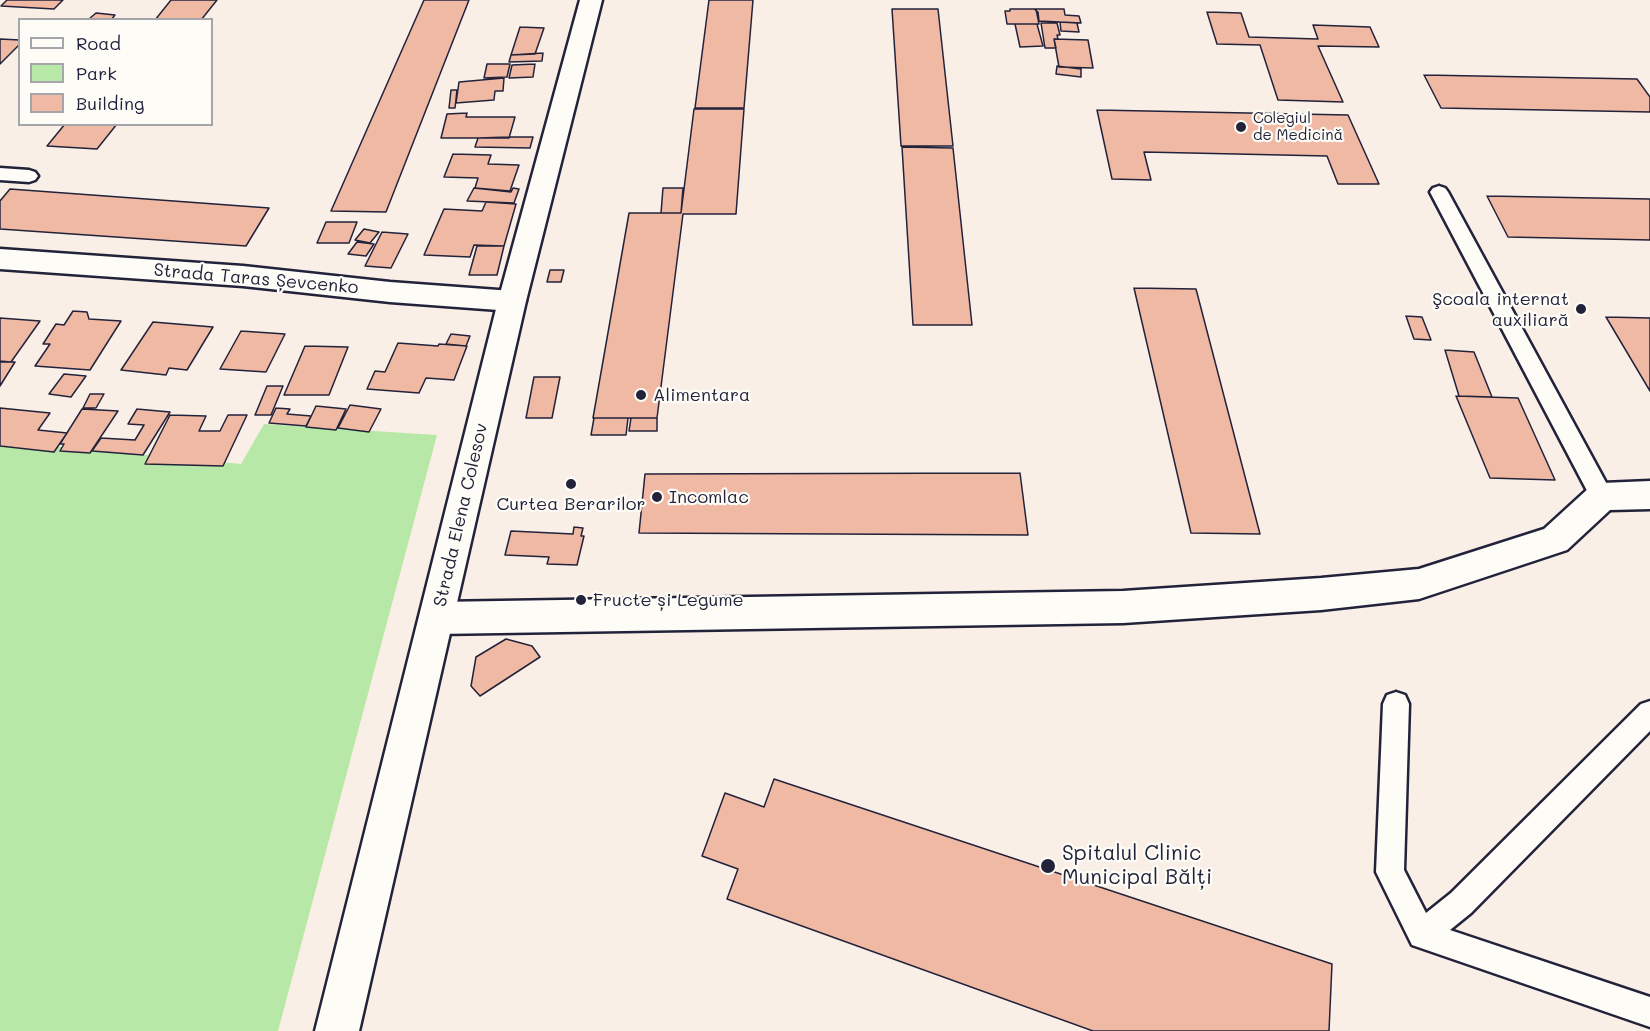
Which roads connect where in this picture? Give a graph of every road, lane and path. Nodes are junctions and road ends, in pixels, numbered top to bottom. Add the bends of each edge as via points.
1 (591, 0) edge
2 (0, 174) edge
3 (29, 176) dead end
4 (1439, 192) dead end
5 (0, 259) edge
6 (512, 301) junction
7 (1650, 495) edge
8 (1602, 497) junction
9 (437, 618) junction
10 (1396, 704) dead end
11 (1650, 713) edge
12 (1422, 935) junction
13 (1650, 1012) edge
14 (337, 1031) edge

1 - 6 street, Strada Elena Colesov
2 - 3 lane
4 - 8 lane
5 - 6 street, Strada Taras Șevcenko
6 - 9 street, Strada Elena Colesov
7 - 8 street
8 - 9 street via 1556,540 1419,584 1123,607
9 - 14 street, Strada Elena Colesov
10 - 12 lane via 1390,872
11 - 12 lane via 1461,903
12 - 13 lane

